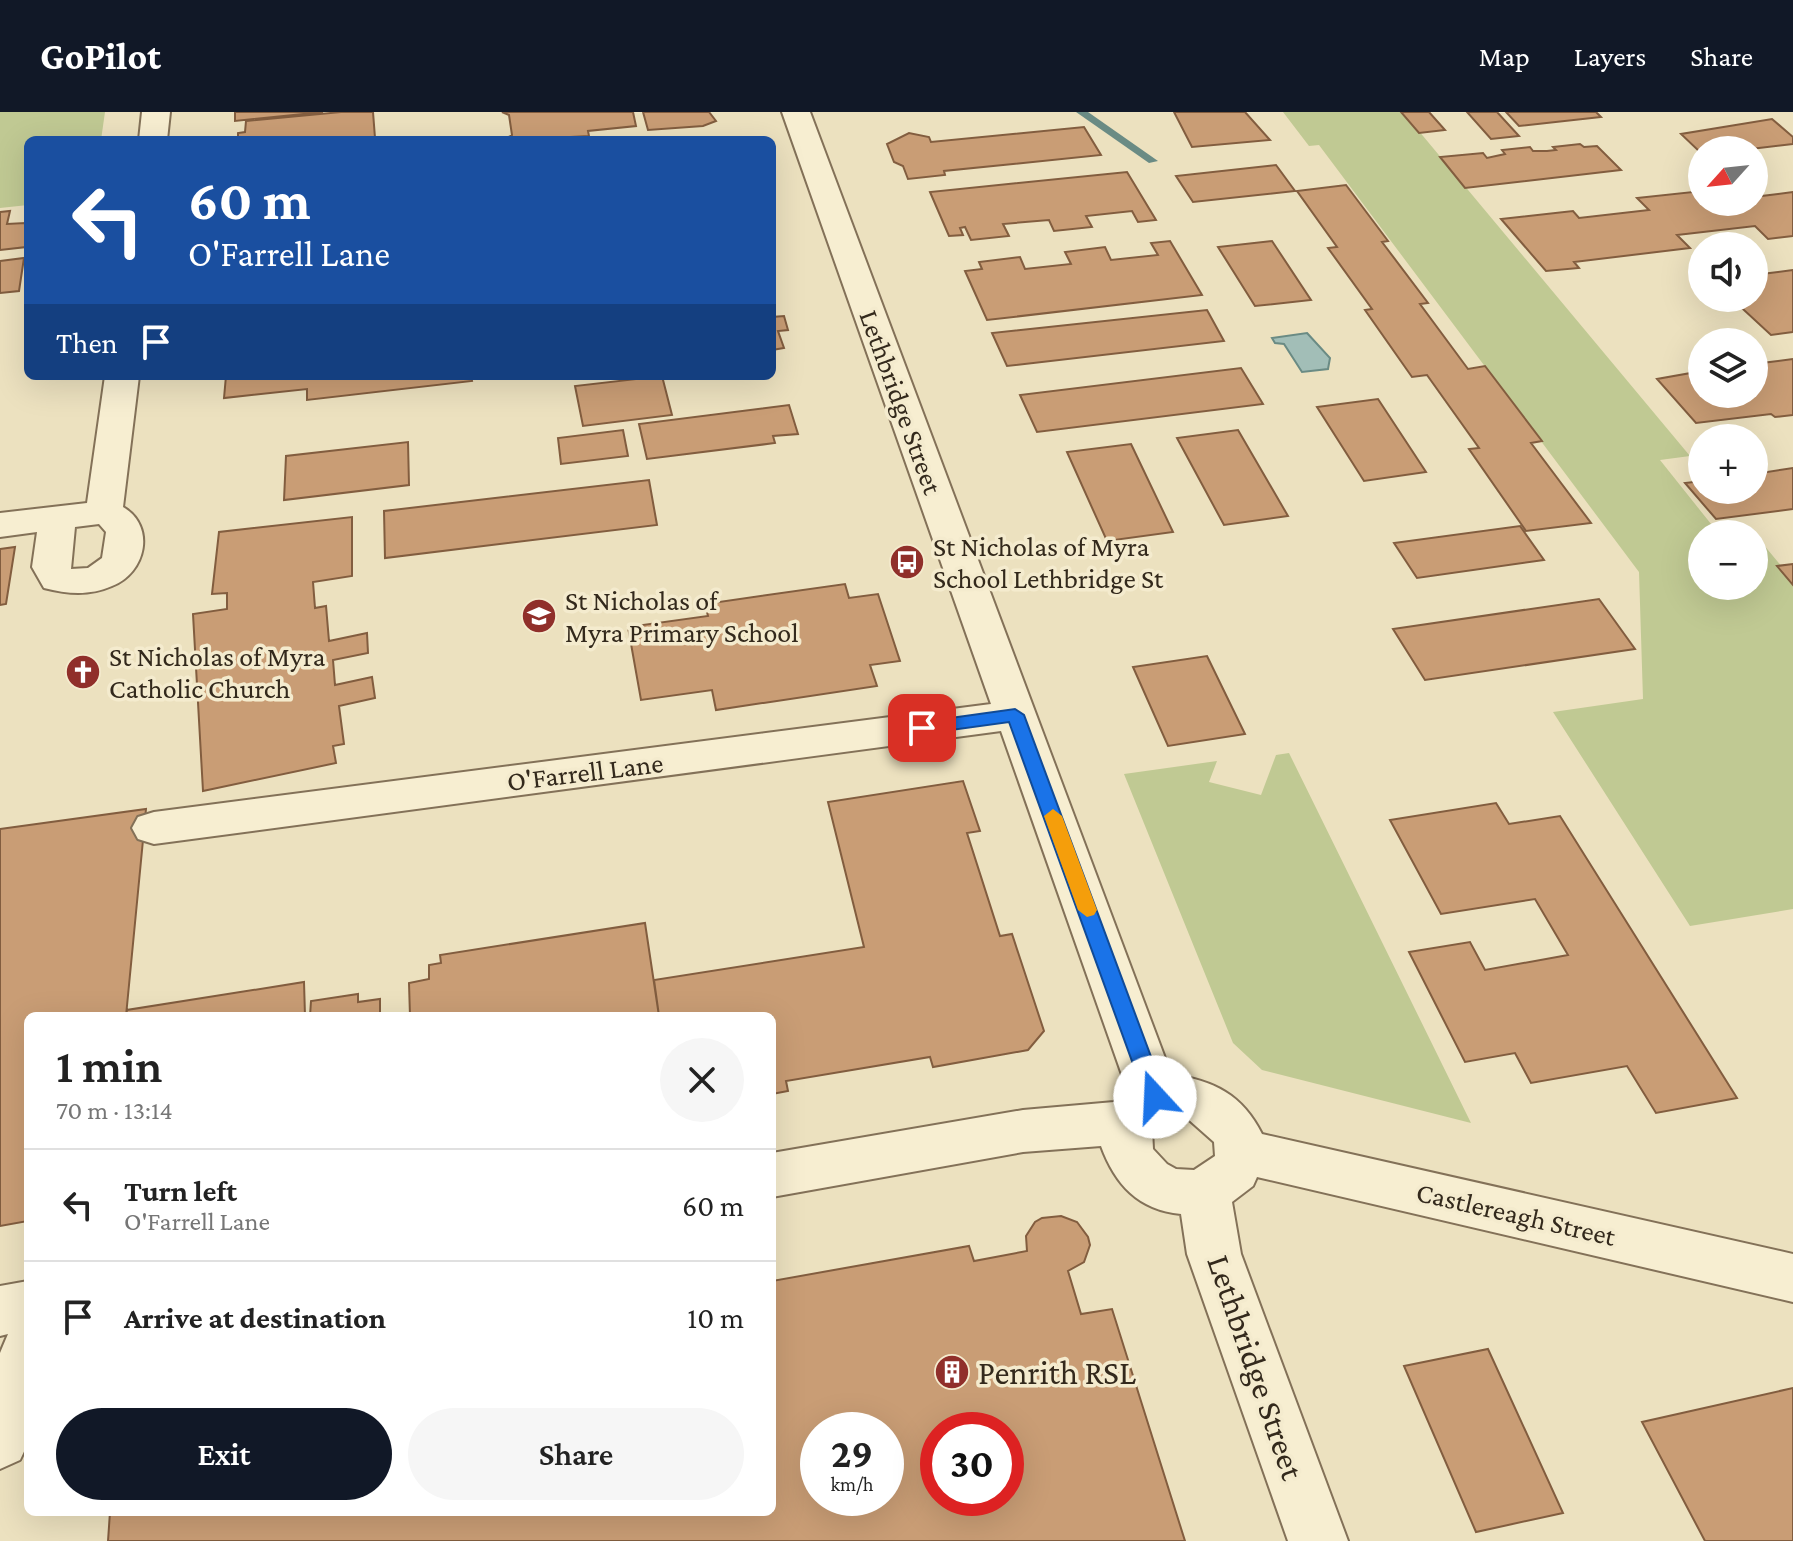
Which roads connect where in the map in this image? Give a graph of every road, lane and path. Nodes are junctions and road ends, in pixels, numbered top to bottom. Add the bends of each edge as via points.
1 (156, 112) edge
2 (796, 112) edge
3 (153, 136) edge
4 (121, 380) edge
5 (104, 512) junction
6 (58, 518) junction
7 (0, 525) edge
8 (1015, 715) junction
9 (154, 828) dead end
10 (1141, 1110) junction
11 (1240, 1151) junction
12 (776, 1174) edge
13 (1204, 1191) junction
14 (1793, 1278) edge
15 (24, 1307) edge
16 (0, 1311) edge
17 (24, 1365) edge
18 (0, 1441) edge
19 (1318, 1541) edge

1 - 3 street
2 - 8 street, Lethbridge Street
4 - 5 street
5 - 6 street
5 - 6 street via 124,524 124,559 109,573 84,582 53,575
6 - 7 street
8 - 9 street, O'Farrell Lane
8 - 10 street, Lethbridge Street
10 - 11 street via 1184,1095 1213,1106 1233,1126
10 - 12 street
10 - 13 street via 1123,1134 1130,1161 1140,1174 1170,1190
11 - 13 street via 1233,1172
11 - 14 street, Castlereagh Street
13 - 19 street, Lethbridge Street via 1214,1254
15 - 16 street
17 - 18 street

